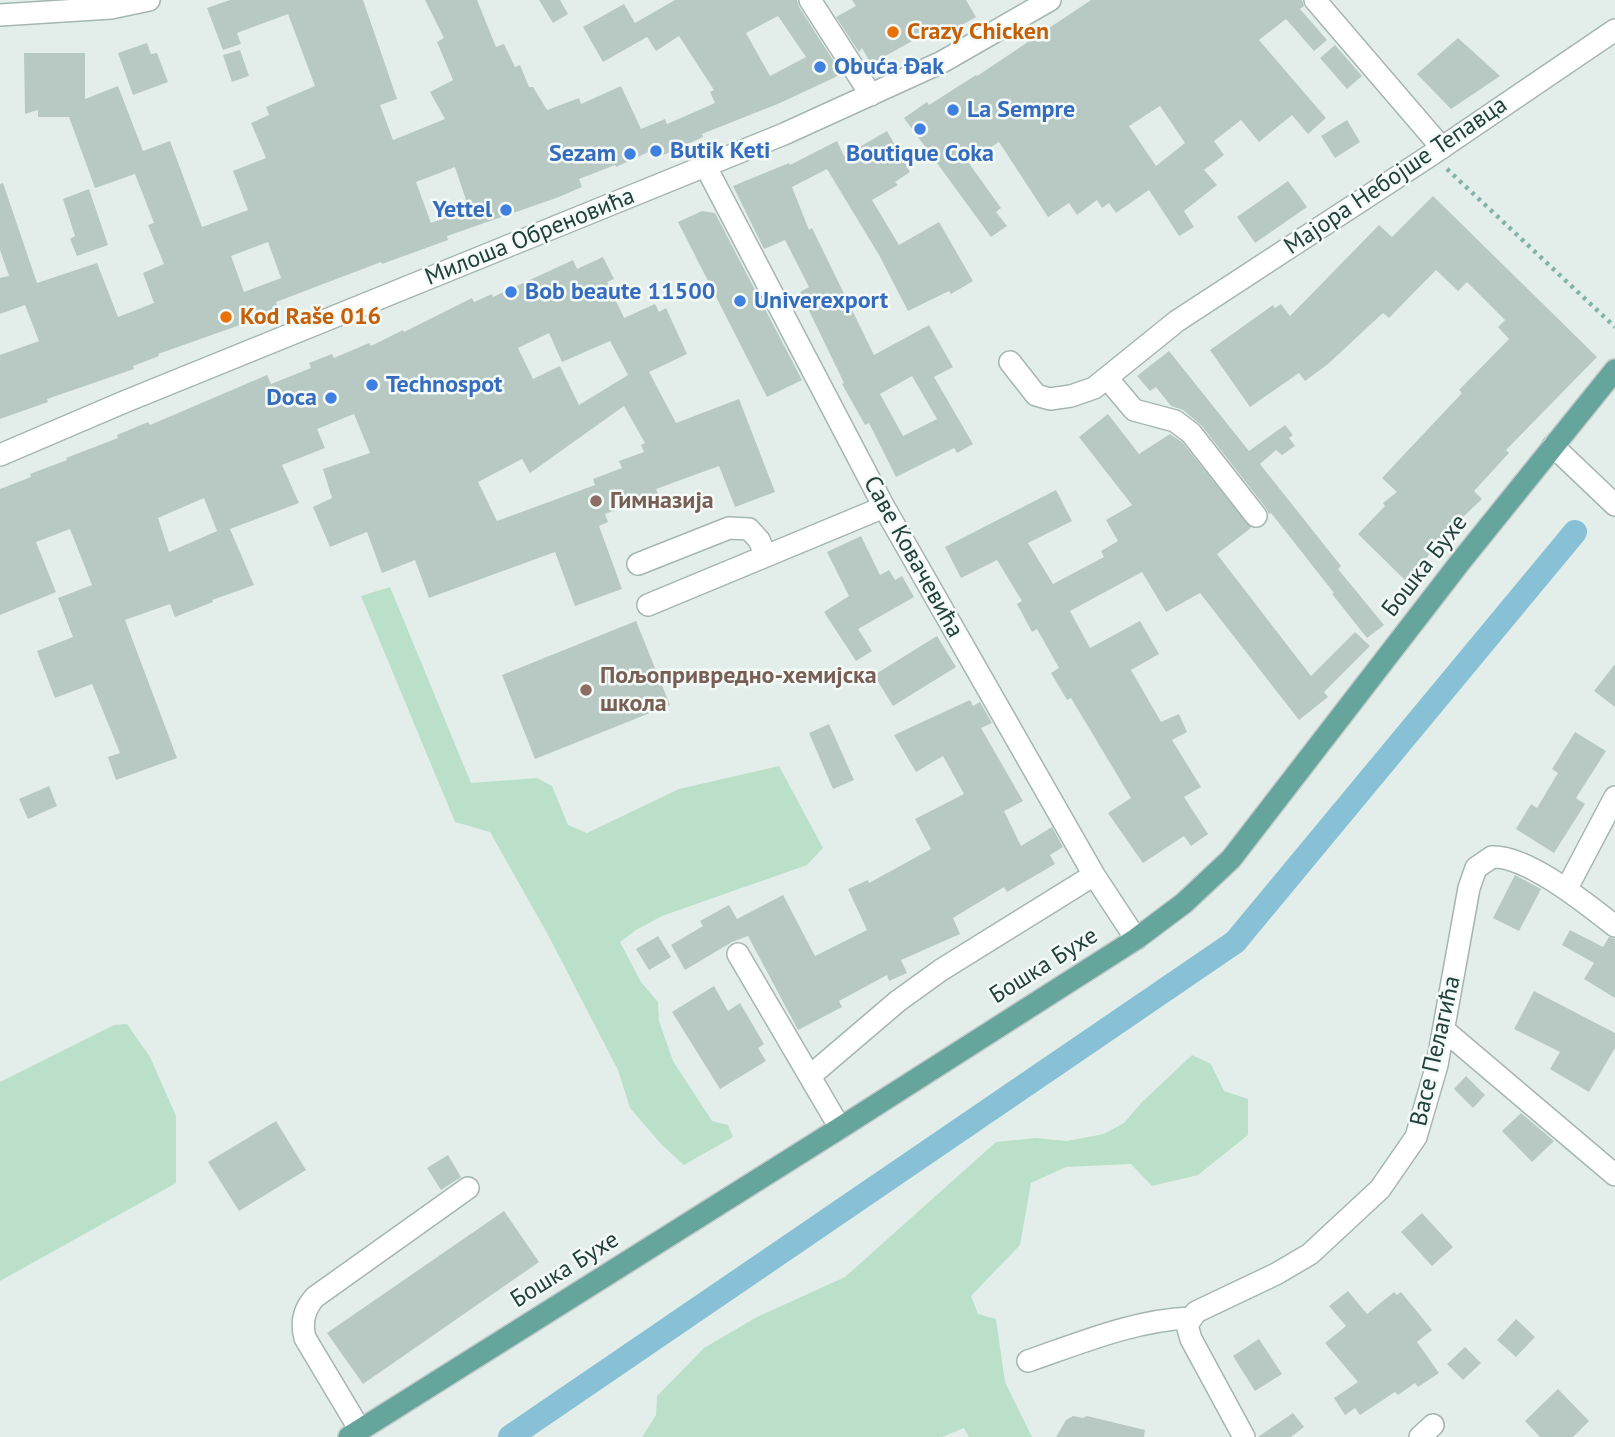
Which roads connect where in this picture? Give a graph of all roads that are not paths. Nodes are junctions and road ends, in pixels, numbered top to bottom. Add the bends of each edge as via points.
1 (810, 0) edge
2 (1050, 0) edge
3 (1315, 0) edge
4 (143, 1) edge
5 (0, 15) edge
6 (1615, 30) edge
7 (871, 95) junction
8 (1437, 151) junction
9 (706, 167) junction
10 (1010, 362) dead end
11 (1615, 370) edge
12 (1107, 378) junction
13 (1553, 446) junction
14 (0, 455) edge
15 (1615, 505) edge
16 (884, 508) junction
17 (1256, 516) dead end
18 (765, 555) junction
19 (638, 564) dead end
20 (648, 606) dead end
21 (1615, 797) edge
22 (1094, 875) junction
23 (1567, 888) junction
24 (1615, 926) edge
25 (1136, 939) junction
26 (738, 954) dead end
27 (1444, 1030) junction
28 (810, 1076) junction
29 (840, 1128) junction
30 (1615, 1175) edge
31 (468, 1188) dead end
32 (1190, 1318) junction
33 (1028, 1361) dead end
34 (355, 1433) edge
35 (1244, 1437) edge

1 - 7 street
2 - 7 street, Милоша Обреновића via 942,62
3 - 8 street
4 - 5 street via 98,9
6 - 8 street, Мајора Небојше Тепавца
7 - 9 street, Милоша Обреновића
8 - 12 street, Мајора Небојше Тепавца via 1177,321
9 - 14 street, Милоша Обреновића
9 - 16 street, Саве Ковачевића
10 - 12 street, Мајора Небојше Тепавца via 1036,395 1050,399 1094,388
11 - 13 main road, Бошка Бухе
12 - 17 street via 1134,410 1175,421 1191,433
13 - 15 street
13 - 25 main road, Бошка Бухе via 1231,859
16 - 18 street
16 - 22 street, Саве Ковачевића
18 - 19 street via 749,529 729,527
18 - 20 street
21 - 23 street
22 - 25 street, Саве Ковачевића
22 - 28 street via 941,970
23 - 24 street, Васе Пелагића
23 - 27 street, Васе Пелагића via 1503,858 1480,863 1469,887
25 - 29 main road, Бошка Бухе
26 - 28 street
27 - 30 street
27 - 32 street, Васе Пелагића via 1416,1137 1380,1189 1310,1254
28 - 29 street
29 - 34 main road, Бошка Бухе
31 - 34 street via 308,1305 305,1338
32 - 33 street via 1116,1331
32 - 35 street via 1188,1332

